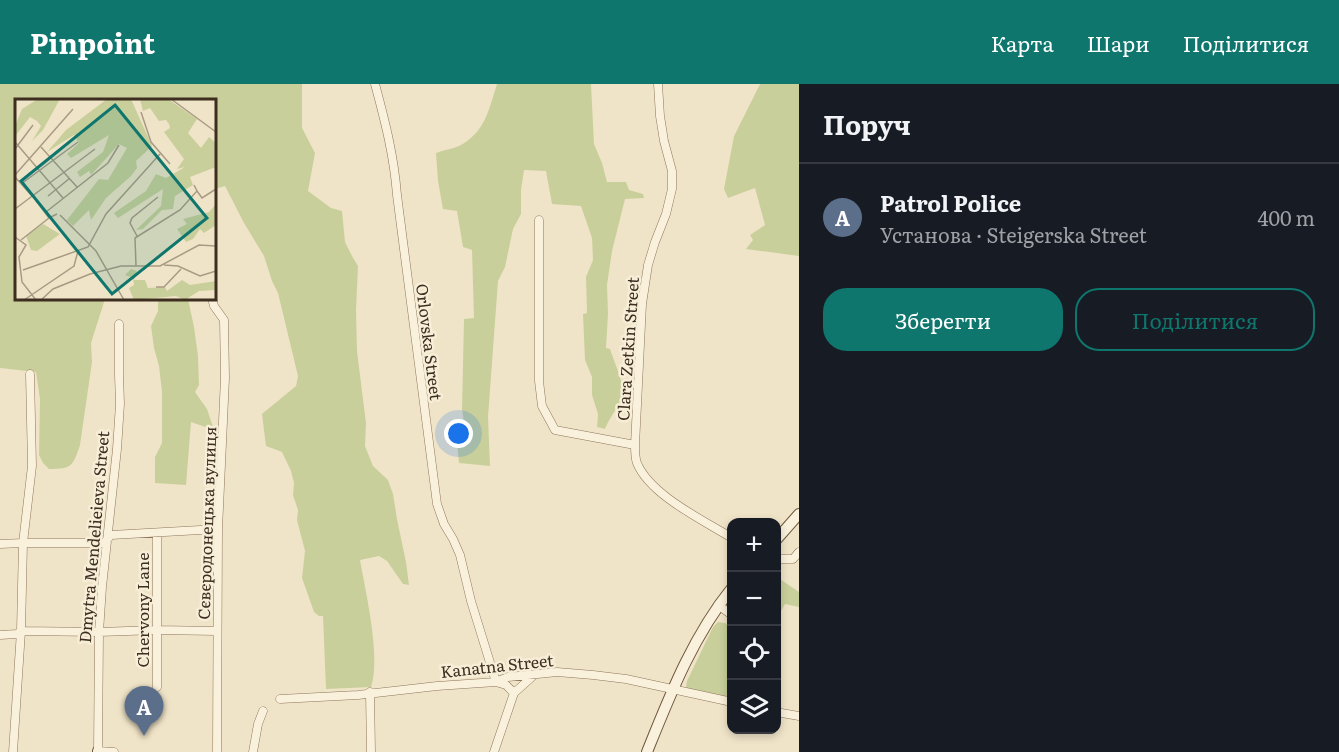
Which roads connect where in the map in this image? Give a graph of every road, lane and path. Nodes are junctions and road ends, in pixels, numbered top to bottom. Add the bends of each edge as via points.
1 (375, 84) edge
2 (658, 84) edge
3 (539, 220) dead end
4 (212, 300) edge
5 (119, 324) dead end
6 (30, 374) dead end
7 (634, 445) junction
8 (799, 515) edge
9 (218, 529) junction
10 (157, 533) junction
11 (727, 535) edge
12 (781, 535) edge
13 (107, 539) junction
14 (23, 543) junction
15 (0, 544) edge
16 (799, 552) edge
17 (781, 560) edge
18 (796, 562) edge
19 (727, 594) edge
20 (718, 605) junction
21 (727, 611) edge
22 (156, 630) junction
23 (21, 631) junction
24 (217, 631) junction
25 (99, 632) junction
26 (0, 635) edge
27 (533, 675) junction
28 (496, 682) junction
29 (157, 687) dead end
30 (673, 689) junction
31 (370, 692) junction
32 (514, 693) junction
33 (280, 699) dead end
34 (727, 701) edge
35 (263, 711) dead end
36 (781, 713) edge
37 (799, 716) edge
38 (98, 751) edge
39 (496, 751) edge
40 (13, 752) edge
41 (114, 752) edge
42 (207, 752) edge
43 (218, 752) edge
44 (253, 752) edge
45 (371, 752) edge
46 (647, 752) edge

1 - 28 street, Orlovska Street via 395,167 437,504 460,555
2 - 7 street, Clara Zetkin Street via 672,189 648,265 642,304
3 - 7 street via 542,405 555,430
4 - 9 street, Сєвєродонецька вулиця via 224,320
5 - 13 street, Dmytra Mendelieieva Street via 119,415
6 - 14 street via 32,466
7 - 11 street, Clara Zetkin Street via 636,462 649,482 667,498
8 - 12 main road
9 - 10 street
9 - 24 street, Сєвєродонецька вулиця
10 - 13 street via 111,535
10 - 22 street, Chervony Lane
13 - 14 street via 104,543
13 - 25 street, Dmytra Mendelieieva Street
14 - 15 street
14 - 23 street
16 - 18 street
17 - 18 street
19 - 20 main road
20 - 21 street
20 - 30 main road
22 - 24 street
22 - 25 street
22 - 29 street, Chervony Lane
23 - 25 street
23 - 26 street
23 - 40 street
24 - 43 street, Сєвєродонецька вулиця
25 - 38 street, Dmytra Mendelieieva Street
27 - 28 street, Kanatna Street
27 - 30 street, Kanatna Street via 593,675
27 - 32 street
28 - 31 street, Kanatna Street
28 - 32 street
30 - 34 street, Kanatna Street
30 - 46 main road
31 - 33 street, Kanatna Street
31 - 45 street
32 - 39 street
35 - 44 street
36 - 37 street
38 - 41 street
42 - 43 street

